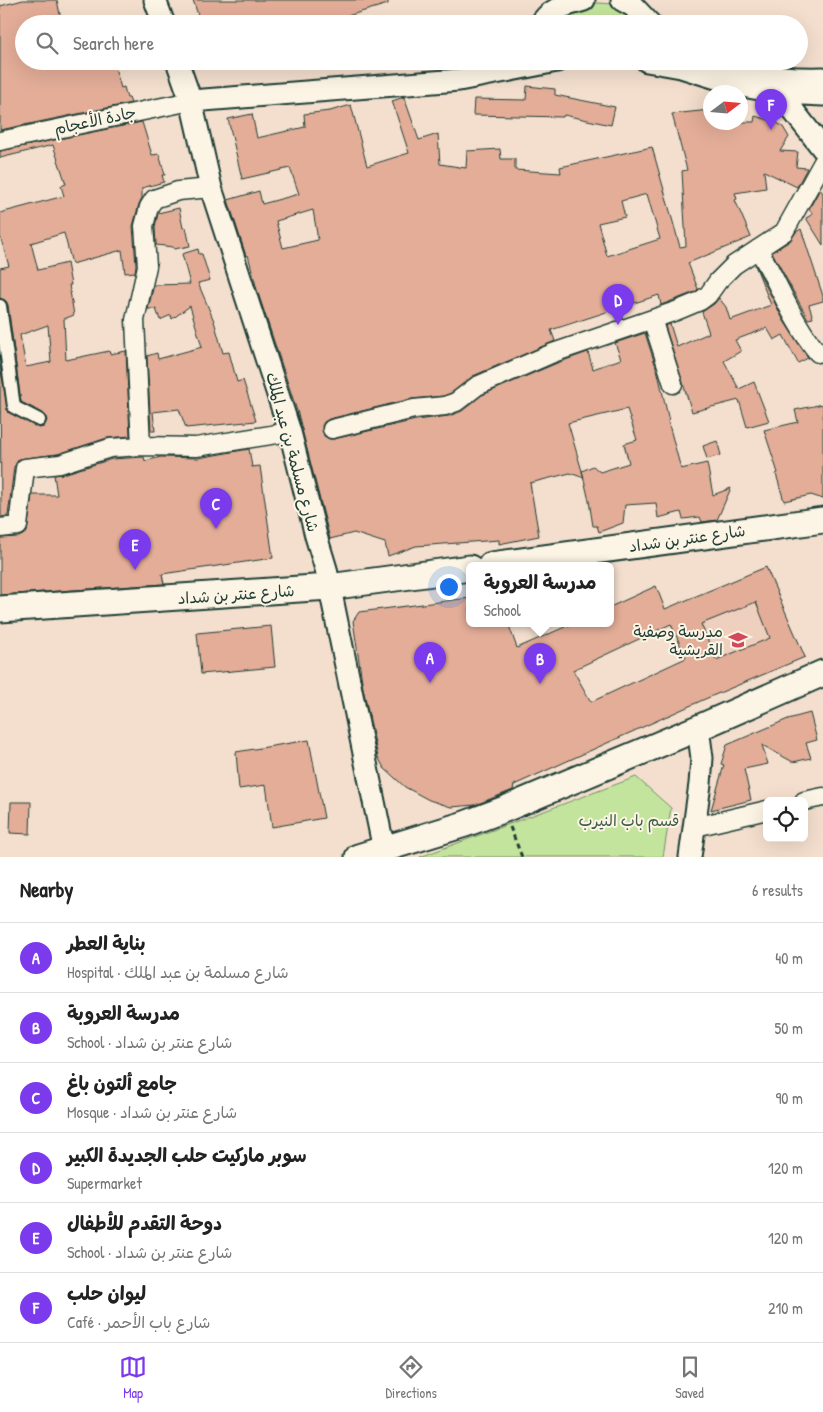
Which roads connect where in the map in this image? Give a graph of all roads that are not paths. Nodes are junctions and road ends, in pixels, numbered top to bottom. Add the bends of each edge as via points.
1 (155, 0) edge
2 (584, 0) edge
3 (622, 0) edge
4 (161, 15) edge
5 (547, 15) edge
6 (642, 15) edge
7 (180, 70) edge
8 (511, 70) edge
9 (691, 70) edge
10 (737, 70) edge
11 (823, 78) edge
12 (783, 93) junction
13 (823, 94) edge
14 (191, 100) junction
15 (0, 141) edge
16 (823, 149) edge
17 (823, 162) edge
18 (211, 188) junction
19 (758, 249) junction
20 (0, 306) edge
21 (652, 320) junction
22 (818, 353) dead end
23 (673, 384) dead end
24 (39, 420) dead end
25 (332, 430) dead end
26 (290, 432) junction
27 (141, 446) junction
28 (823, 520) edge
29 (0, 528) edge
30 (513, 562) edge
31 (466, 569) edge
32 (329, 588) junction
33 (0, 609) edge
34 (823, 673) edge
35 (698, 728) junction
36 (823, 797) edge
37 (808, 801) edge
38 (763, 811) edge
39 (695, 828) junction
40 (384, 850) junction
41 (358, 857) edge
42 (690, 857) edge

1 - 4 street
2 - 5 street
3 - 6 street
7 - 14 street, شارع مسلمة بن عبد الملك
8 - 14 street via 459,80
9 - 12 street via 742,86
10 - 11 street via 768,76
12 - 13 street
12 - 16 street
14 - 15 street, جادة الأعجام
14 - 18 street, شارع مسلمة بن عبد الملك
17 - 19 street via 784,232
18 - 26 street, شارع مسلمة بن عبد الملك
18 - 27 street via 178,191 154,199 149,207 144,226 147,266 135,320
19 - 21 street via 734,265 700,301
19 - 22 street
20 - 24 street via 14,407
21 - 23 street
21 - 25 street via 553,353 477,386 445,406 414,409
26 - 27 street via 196,447
26 - 32 street, شارع مسلمة بن عبد الملك
27 - 29 street via 110,448 60,464 25,468 18,526
28 - 30 main road, شارع عنتر بن شداد
31 - 32 main road, شارع عنتر بن شداد
32 - 33 main road, شارع عنتر بن شداد
32 - 40 street, شارع مسلمة بن عبد الملك
34 - 35 main road
35 - 39 street via 702,758
35 - 40 main road via 504,809
36 - 37 street
38 - 39 street
39 - 42 street
40 - 41 main road

